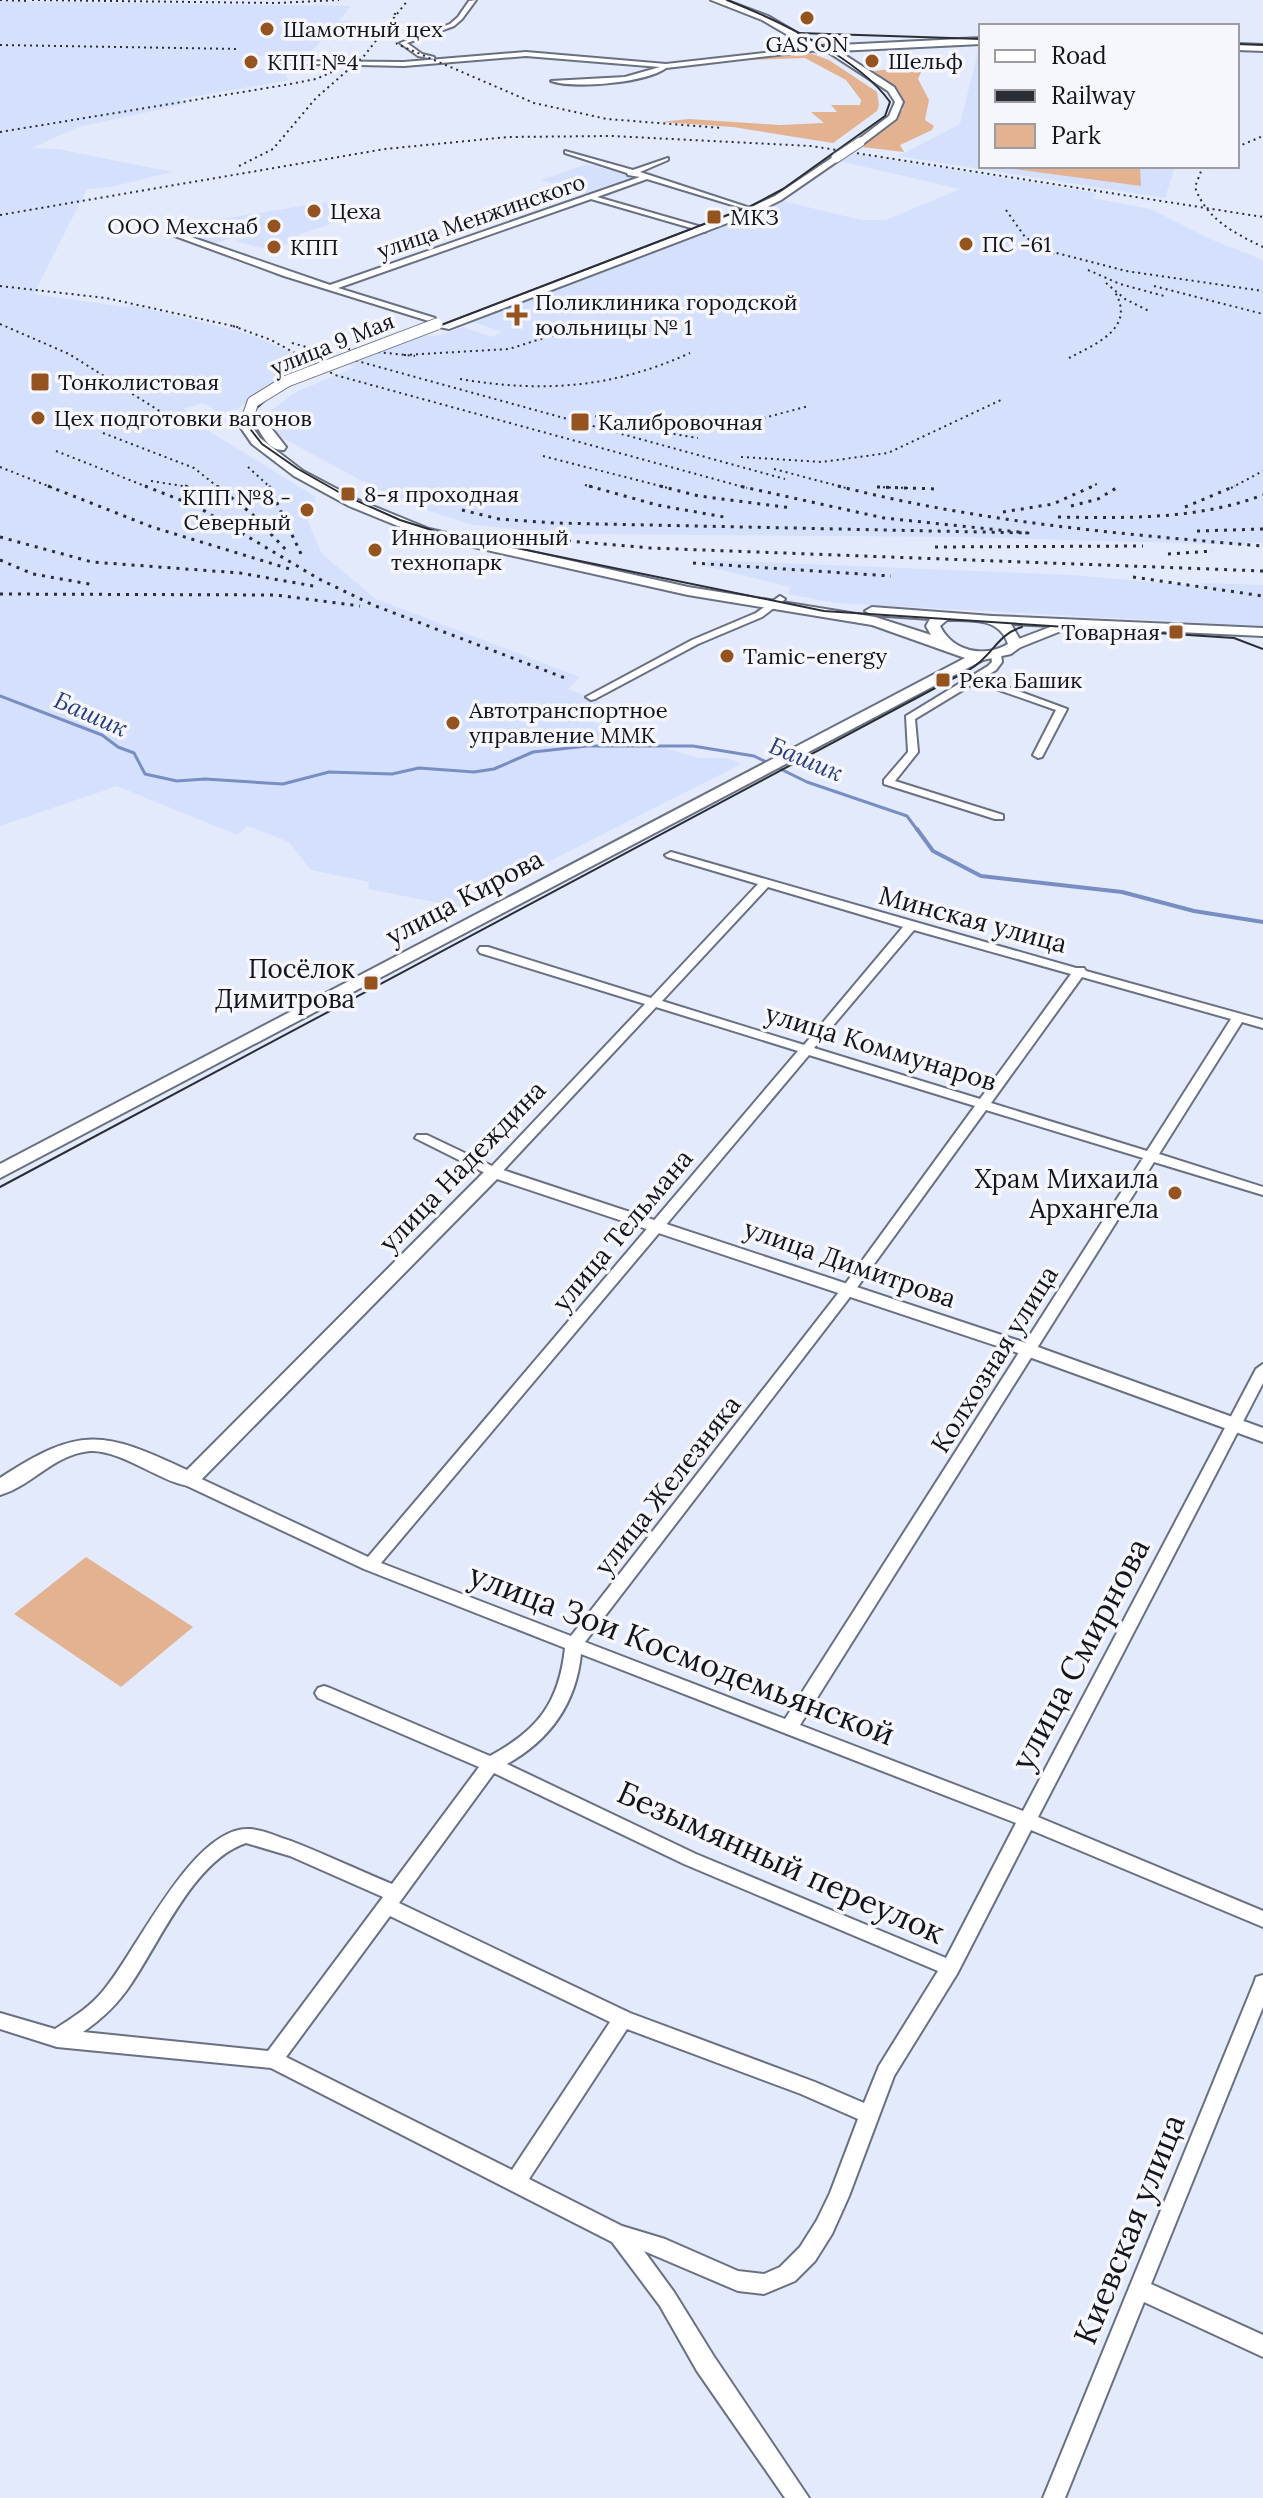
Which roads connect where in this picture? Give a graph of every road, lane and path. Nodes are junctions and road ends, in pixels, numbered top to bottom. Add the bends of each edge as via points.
1 (473, 0) edge
2 (716, 0) edge
3 (736, 0) edge
4 (979, 41) edge
5 (1239, 47) edge
6 (1263, 48) edge
7 (822, 49) junction
8 (445, 60) junction
9 (273, 63) dead end
10 (666, 66) junction
11 (554, 81) dead end
12 (567, 152) dead end
13 (831, 157) junction
14 (666, 159) dead end
15 (630, 174) junction
16 (644, 178) junction
17 (591, 197) junction
18 (744, 207) junction
19 (697, 229) junction
20 (179, 236) dead end
21 (330, 288) junction
22 (438, 324) junction
23 (775, 603) junction
24 (944, 616) junction
25 (993, 620) junction
26 (1073, 624) junction
27 (1263, 632) edge
28 (1016, 645) junction
29 (945, 646) junction
30 (996, 654) junction
31 (980, 656) junction
32 (953, 668) junction
33 (977, 679) junction
34 (591, 697) dead end
35 (1038, 755) dead end
36 (999, 817) dead end
37 (671, 855) dead end
38 (766, 883) junction
39 (911, 926) junction
40 (484, 950) dead end
41 (1080, 971) junction
42 (654, 1002) junction
43 (1239, 1017) junction
44 (1263, 1024) edge
45 (807, 1049) junction
46 (984, 1104) junction
47 (422, 1138) dead end
48 (1151, 1155) junction
49 (0, 1172) edge
50 (494, 1172) junction
51 (1263, 1191) edge
52 (657, 1226) junction
53 (848, 1290) junction
54 (1028, 1350) junction
55 (1263, 1369) edge
56 (1233, 1425) junction
57 (1263, 1435) edge
58 (189, 1480) junction
59 (0, 1488) edge
60 (370, 1565) junction
61 (574, 1644) junction
62 (324, 1693) dead end
63 (789, 1727) junction
64 (491, 1764) junction
65 (1027, 1820) junction
66 (390, 1900) junction
67 (1263, 1919) edge
68 (950, 1968) junction
69 (1263, 1983) edge
70 (623, 2019) junction
71 (0, 2021) edge
72 (57, 2038) junction
73 (273, 2060) junction
74 (869, 2115) junction
75 (515, 2183) junction
76 (619, 2235) junction
77 (1140, 2289) junction
78 (1263, 2346) edge
79 (798, 2498) edge
80 (1054, 2498) edge

1 - 8 street via 460,19 403,43 425,57
2 - 7 main road, улица 9 Мая via 765,18
3 - 7 main road, улица 9 Мая via 776,17
4 - 7 main road
5 - 6 main road
7 - 10 street
7 - 13 main road, улица 9 Мая, bridge via 876,78 896,95 898,109
8 - 9 street
8 - 10 street via 526,54
10 - 11 street via 647,75
12 - 15 street
13 - 18 main road, улица 9 Мая
13 - 19 main road, улица 9 Мая via 778,198
14 - 15 street
15 - 16 street
16 - 17 street, улица Менжинского
16 - 18 street
17 - 19 street
17 - 21 street, улица Менжинского
18 - 19 main road, улица 9 Мая
19 - 22 main road, улица 9 Мая
20 - 21 street
21 - 22 street
22 - 23 main road, улица 9 Мая, bridge via 289,388 267,404 260,422 273,442 404,517
22 - 23 main road, улица 9 Мая, bridge via 279,385 248,409 245,425 274,456 394,522 459,541
23 - 24 main road, улица 9 Мая
23 - 29 main road, улица 9 Мая via 875,621
23 - 34 street
24 - 25 main road
24 - 29 main road via 933,626
25 - 26 street
25 - 28 main road via 1010,631
26 - 27 street
26 - 28 street
28 - 30 main road, улица Кирова
29 - 31 main road, улица Кирова
29 - 32 main road
30 - 31 main road, улица Кирова
30 - 33 street via 997,662
31 - 32 main road, улица Кирова
32 - 49 main road, улица Кирова
33 - 35 street via 1062,709
33 - 36 street via 910,718 913,752 888,782
37 - 38 street, Минская улица
38 - 39 street, Минская улица
38 - 42 street, улица Надеждина
39 - 41 street, Минская улица
39 - 45 street, улица Тельмана
40 - 42 street, улица Коммунаров
41 - 43 street, Минская улица
41 - 46 street, улица Железняка
42 - 45 street, улица Коммунаров
42 - 50 street, улица Надеждина
43 - 44 street, Минская улица
43 - 48 street, Колхозная улица
45 - 46 street, улица Коммунаров
45 - 52 street, улица Тельмана
46 - 48 street, улица Коммунаров
46 - 53 street, улица Железняка
47 - 50 street, улица Димитрова
48 - 51 street, улица Коммунаров
48 - 54 street, Колхозная улица
50 - 52 street, улица Димитрова
50 - 58 street, улица Надеждина
52 - 53 street, улица Димитрова
52 - 60 street, улица Тельмана
53 - 54 street, улица Димитрова
53 - 61 street, улица Железняка
54 - 56 street, улица Димитрова
54 - 63 street, Колхозная улица
55 - 56 street, улица Смирнова
56 - 57 street, улица Димитрова
56 - 65 street, улица Смирнова
58 - 59 street, улица Зои Космодемьянской via 128,1450 82,1444 45,1457
58 - 60 street, улица Зои Космодемьянской
60 - 61 street, улица Зои Космодемьянской
61 - 63 street, улица Зои Космодемьянской
61 - 64 street, улица Железняка via 573,1668 542,1731
62 - 64 street, Безымянный переулок
63 - 65 street, улица Зои Космодемьянской
64 - 66 street, улица Железняка
64 - 68 street, Безымянный переулок via 690,1859
65 - 67 street, улица Зои Космодемьянской
65 - 68 street, улица Смирнова
66 - 70 street
66 - 72 street via 261,1839 237,1838 219,1847 193,1875 111,1996
66 - 73 street, улица Железняка
68 - 74 street, Безымянный переулок via 886,2072
69 - 77 street, Киевская улица
70 - 74 street
70 - 75 street
71 - 72 street
72 - 73 street
73 - 75 street
74 - 76 street, Безымянный переулок via 835,2207 801,2262 785,2277 765,2284 742,2283 646,2240
75 - 76 street
76 - 79 street
77 - 78 street
77 - 80 street, Киевская улица

